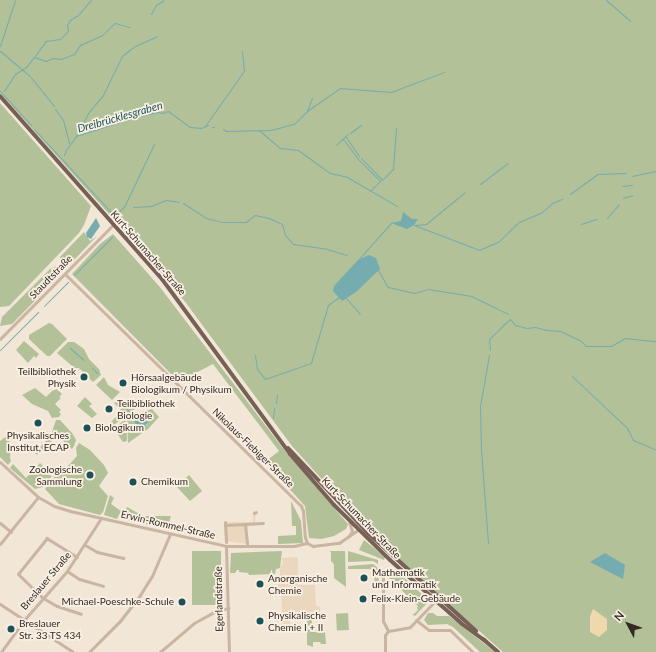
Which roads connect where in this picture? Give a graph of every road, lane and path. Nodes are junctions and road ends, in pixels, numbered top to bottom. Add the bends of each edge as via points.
1 (0, 96) edge
2 (113, 225) junction
3 (65, 274) junction
4 (0, 339) edge
5 (287, 448) junction
6 (0, 462) edge
7 (38, 497) junction
8 (101, 518) junction
9 (347, 518) junction
10 (0, 523) edge
11 (244, 523) junction
12 (263, 524) dead end
13 (360, 528) junction
14 (11, 532) junction
15 (170, 534) junction
16 (348, 539) junction
17 (225, 540) dead end
18 (307, 543) junction
19 (0, 544) edge
20 (247, 544) dead end
21 (85, 545) junction
22 (226, 546) junction
23 (78, 557) junction
24 (122, 558) dead end
25 (386, 570) dead end
26 (67, 571) junction
27 (102, 586) dead end
28 (43, 598) junction
29 (437, 599) junction
30 (0, 604) edge
31 (228, 608) junction
32 (81, 614) dead end
33 (24, 620) junction
34 (416, 620) junction
35 (388, 631) junction
36 (1, 652) edge
37 (73, 652) edge
38 (89, 652) edge
39 (160, 652) edge
40 (229, 652) edge
41 (385, 652) edge
42 (472, 652) edge
43 (498, 652) edge

1 - 2 main road, Kurt-Schumacher-Straße
2 - 3 street, Staudtstraße
2 - 5 main road, Kurt-Schumacher-Straße via 173,293
3 - 4 street, Staudtstraße
3 - 18 street, Nikolaus-Fiebiger-Straße via 301,506 304,510
5 - 9 main road, Kurt-Schumacher-Straße
5 - 13 main road, Kurt-Schumacher-Straße via 292,450
6 - 7 street, Erwin-Rommel-Straße
7 - 8 street, Erwin-Rommel-Straße via 62,509
7 - 14 street
8 - 15 street, Erwin-Rommel-Straße
8 - 21 street, Breslauer Straße
9 - 13 main road, Kurt-Schumacher-Straße
9 - 16 street via 352,531
10 - 14 street
11 - 12 street
11 - 17 street via 225,524
11 - 20 street
13 - 16 street, Erwin-Rommel-Straße
13 - 29 main road, Kurt-Schumacher-Straße
14 - 19 street
15 - 22 street, Erwin-Rommel-Straße
15 - 38 street via 152,576 140,595 120,621
16 - 18 street, Erwin-Rommel-Straße via 330,545 313,546
18 - 22 street, Erwin-Rommel-Straße via 294,546
21 - 23 street, Breslauer Straße
21 - 24 street via 97,552
22 - 31 street, Egerlandstraße
23 - 26 street, Breslauer Straße
23 - 28 street via 49,539 44,540 18,574
25 - 35 street via 383,575 384,621
26 - 27 street via 79,579
26 - 28 street, Breslauer Straße
28 - 32 street
28 - 33 street, Breslauer Straße
29 - 34 street
29 - 43 main road, Kurt-Schumacher-Straße
30 - 33 street
31 - 39 street via 194,623
31 - 40 street, Egerlandstraße
33 - 36 street, Breslauer Straße
33 - 37 street
34 - 35 street via 407,629
34 - 42 street via 429,630 450,630
35 - 41 street via 385,635

